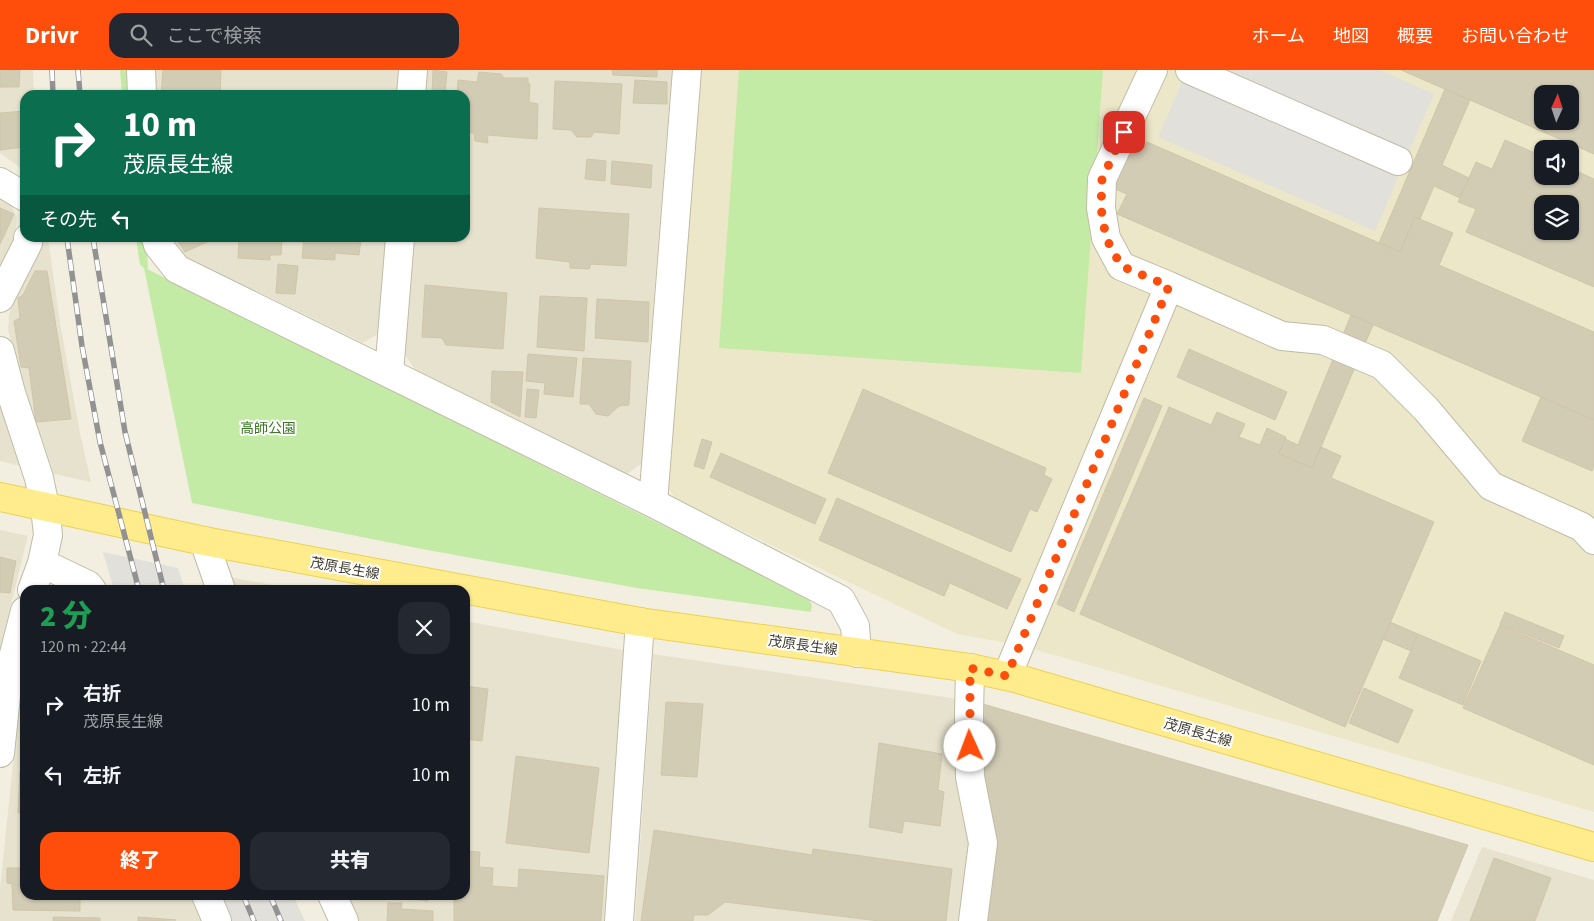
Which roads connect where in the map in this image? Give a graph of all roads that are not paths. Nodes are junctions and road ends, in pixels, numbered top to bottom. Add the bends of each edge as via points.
1 (141, 70) edge
2 (413, 70) edge
3 (687, 70) edge
4 (1153, 70) edge
5 (1190, 70) edge
6 (142, 90) edge
7 (411, 90) edge
8 (1398, 161) dead end
9 (0, 182) edge
10 (20, 194) edge
11 (28, 242) edge
12 (157, 242) edge
13 (400, 242) edge
14 (1169, 286) junction
15 (0, 298) edge
16 (0, 351) edge
17 (389, 373) junction
18 (0, 497) edge
19 (653, 503) junction
20 (45, 507) junction
21 (1594, 540) edge
22 (204, 541) junction
23 (42, 563) junction
24 (34, 585) edge
25 (89, 585) edge
26 (219, 585) edge
27 (441, 585) edge
28 (470, 590) edge
29 (640, 622) junction
30 (20, 630) edge
31 (857, 653) junction
32 (970, 668) junction
33 (1007, 676) junction
34 (0, 753) edge
35 (1594, 847) edge
36 (208, 900) edge
37 (334, 900) edge
38 (217, 921) edge
39 (344, 921) edge
40 (619, 921) edge
41 (973, 921) edge

1 - 6 street
2 - 7 street
3 - 19 street
4 - 14 street via 1102,179 1101,208 1106,238 1121,266
5 - 8 street
9 - 10 street
11 - 15 street
12 - 17 street via 177,269
13 - 17 street
14 - 21 street via 1282,336 1324,340 1382,365 1426,409 1490,486 1582,527
14 - 33 street
16 - 20 street
17 - 19 street
18 - 20 main road, 茂原長生線
19 - 31 street via 841,600 855,626
20 - 22 main road, 茂原長生線
20 - 23 street via 48,535
22 - 26 street
22 - 27 main road, 茂原長生線
23 - 24 street
23 - 25 street
28 - 29 main road, 茂原長生線
29 - 31 main road, 茂原長生線
29 - 40 street
30 - 34 street via 8,677
31 - 32 main road, 茂原長生線
32 - 33 main road, 茂原長生線
32 - 41 street via 970,777 984,843
33 - 35 main road, 茂原長生線
36 - 38 street
37 - 39 street

